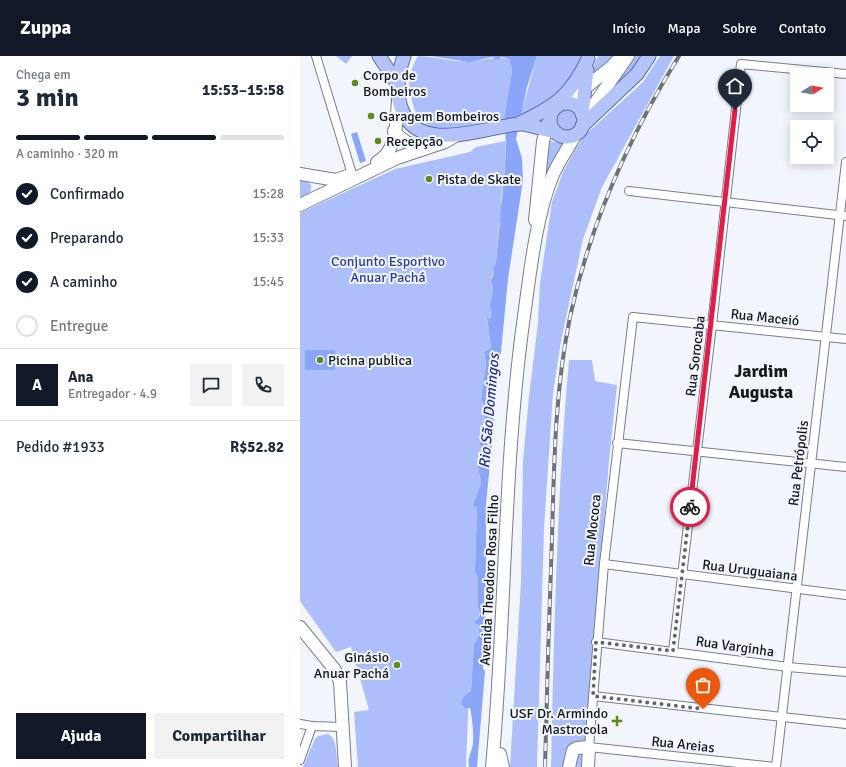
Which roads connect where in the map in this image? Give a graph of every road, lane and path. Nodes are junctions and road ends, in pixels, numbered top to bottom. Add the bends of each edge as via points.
1 (316, 56) edge
2 (379, 56) edge
3 (404, 56) edge
4 (622, 56) edge
5 (628, 56) edge
6 (649, 56) edge
7 (589, 57) edge
8 (846, 74) edge
9 (398, 85) junction
10 (584, 90) junction
11 (398, 101) junction
12 (566, 103) junction
13 (520, 123) junction
14 (581, 124) junction
15 (550, 127) junction
16 (394, 131) junction
17 (462, 134) junction
18 (432, 145) junction
19 (846, 162) edge
20 (352, 174) junction
21 (306, 175) edge
22 (629, 191) dead end
23 (311, 199) junction
24 (724, 202) junction
25 (300, 206) edge
26 (843, 216) edge
27 (532, 261) junction
28 (633, 317) joint
29 (712, 325) junction
30 (826, 337) junction
31 (846, 339) edge
32 (617, 443) junction
33 (697, 451) junction
34 (811, 463) junction
35 (846, 467) edge
36 (604, 564) junction
37 (682, 575) junction
38 (796, 589) junction
39 (846, 595) edge
40 (300, 627) edge
41 (596, 642) junction
42 (673, 651) junction
43 (788, 667) junction
44 (846, 672) edge
45 (593, 696) junction
46 (497, 711) junction
47 (782, 718) junction
48 (300, 724) edge
49 (846, 724) edge
50 (312, 726) junction
51 (343, 727) junction
52 (589, 747) junction
53 (300, 760) edge
54 (345, 767) edge
55 (492, 767) edge
56 (502, 767) edge
57 (569, 767) edge
58 (588, 767) edge
59 (775, 767) edge

1 - 20 street
2 - 9 main road
3 - 9 main road
4 - 10 main road
5 - 14 main road, Avenida Theodoro Rosa Filho
6 - 14 main road via 637,74
7 - 10 main road
7 - 13 main road via 578,80 568,92 545,110
8 - 24 street, Rua Sorocaba via 741,64
9 - 11 main road
10 - 12 main road
10 - 14 main road
11 - 16 main road
11 - 17 main road via 404,116 415,128 435,134
12 - 14 main road via 576,106
12 - 15 main road via 556,108
13 - 15 main road
13 - 17 main road
14 - 15 main road via 565,137
14 - 27 main road, Avenida Theodoro Rosa Filho via 552,176
15 - 27 main road, Avenida Theodoro Rosa Filho via 536,201
16 - 18 main road via 411,144
16 - 20 main road via 391,149 386,156
17 - 18 main road
18 - 23 main road via 397,158
19 - 26 street, Rua Petrópolis
20 - 21 main road via 336,180
21 - 23 main road via 315,188
22 - 24 street
23 - 25 main road
24 - 26 street
24 - 29 street, Rua Sorocaba
26 - 30 street, Rua Petrópolis
27 - 46 main road, Avenida Theodoro Rosa Filho via 510,451
28 - 29 street, Rua Maceió
28 - 32 street, Rua Mococa
29 - 30 street, Rua Maceió
29 - 33 street, Rua Sorocaba
30 - 31 street, Rua Maceió
30 - 34 street, Rua Petrópolis
32 - 33 street
32 - 36 street, Rua Mococa
33 - 34 street
33 - 37 street, Rua Sorocaba
34 - 35 street
34 - 38 street, Rua Petrópolis
36 - 37 street, Rua Uruguaiana
36 - 41 street, Rua Mococa
37 - 38 street, Rua Uruguaiana
37 - 42 street, Rua Sorocaba
38 - 39 street, Rua Uruguaiana
38 - 43 street, Rua Petrópolis
40 - 51 main road via 335,670 340,682
41 - 42 street, Rua Varginha
41 - 45 street, Rua Mococa
42 - 43 street, Rua Varginha
43 - 44 street, Rua Varginha
43 - 47 street, Rua Petrópolis
45 - 47 street
45 - 52 street, Rua Mococa
46 - 55 main road, Avenida Theodoro Rosa Filho
46 - 56 main road, Avenida Theodoro Rosa Filho
47 - 49 street
47 - 59 street, Rua Petrópolis
48 - 50 street
50 - 51 street
50 - 53 street
51 - 54 main road
52 - 57 main road via 573,750
52 - 58 main road, Rua Mococa
52 - 59 street, Rua Areias

